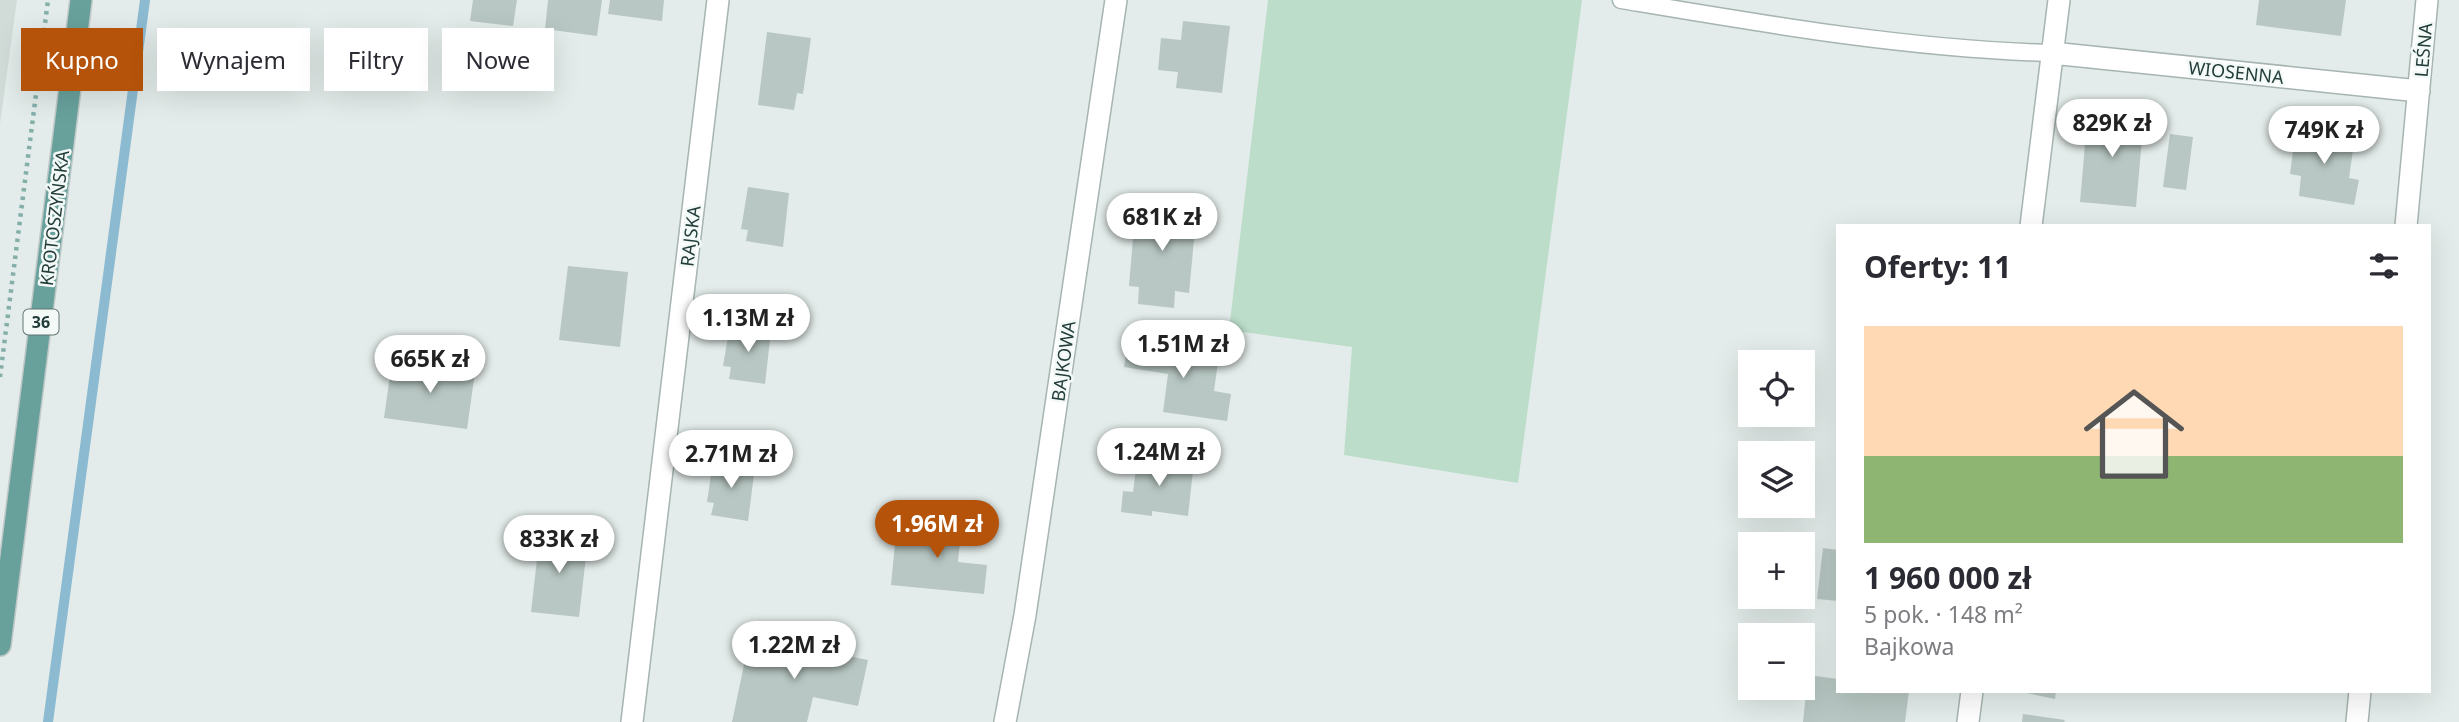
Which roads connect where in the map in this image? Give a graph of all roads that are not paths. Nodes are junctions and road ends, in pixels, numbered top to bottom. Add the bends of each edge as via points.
1 (81, 0) edge
2 (718, 0) edge
3 (1116, 0) edge
4 (1621, 0) edge
5 (2059, 0) edge
6 (2427, 0) edge
7 (2052, 53) junction
8 (2419, 91) junction
9 (2031, 224) edge
10 (2406, 224) edge
11 (0, 645) edge
12 (1972, 693) edge
13 (2360, 693) edge
14 (632, 722) edge
15 (1005, 722) edge
16 (1968, 722) edge
17 (2357, 722) edge

1 - 11 main road, KROTOSZYŃSKA / 36
2 - 14 street, RAJSKA
3 - 15 street, BAJKOWA via 1025,615
4 - 7 lane via 1796,30
5 - 7 street
6 - 8 street, LEŚNA
7 - 8 street, WIOSENNA
7 - 9 street
8 - 10 street, LEŚNA
12 - 16 street
13 - 17 street

